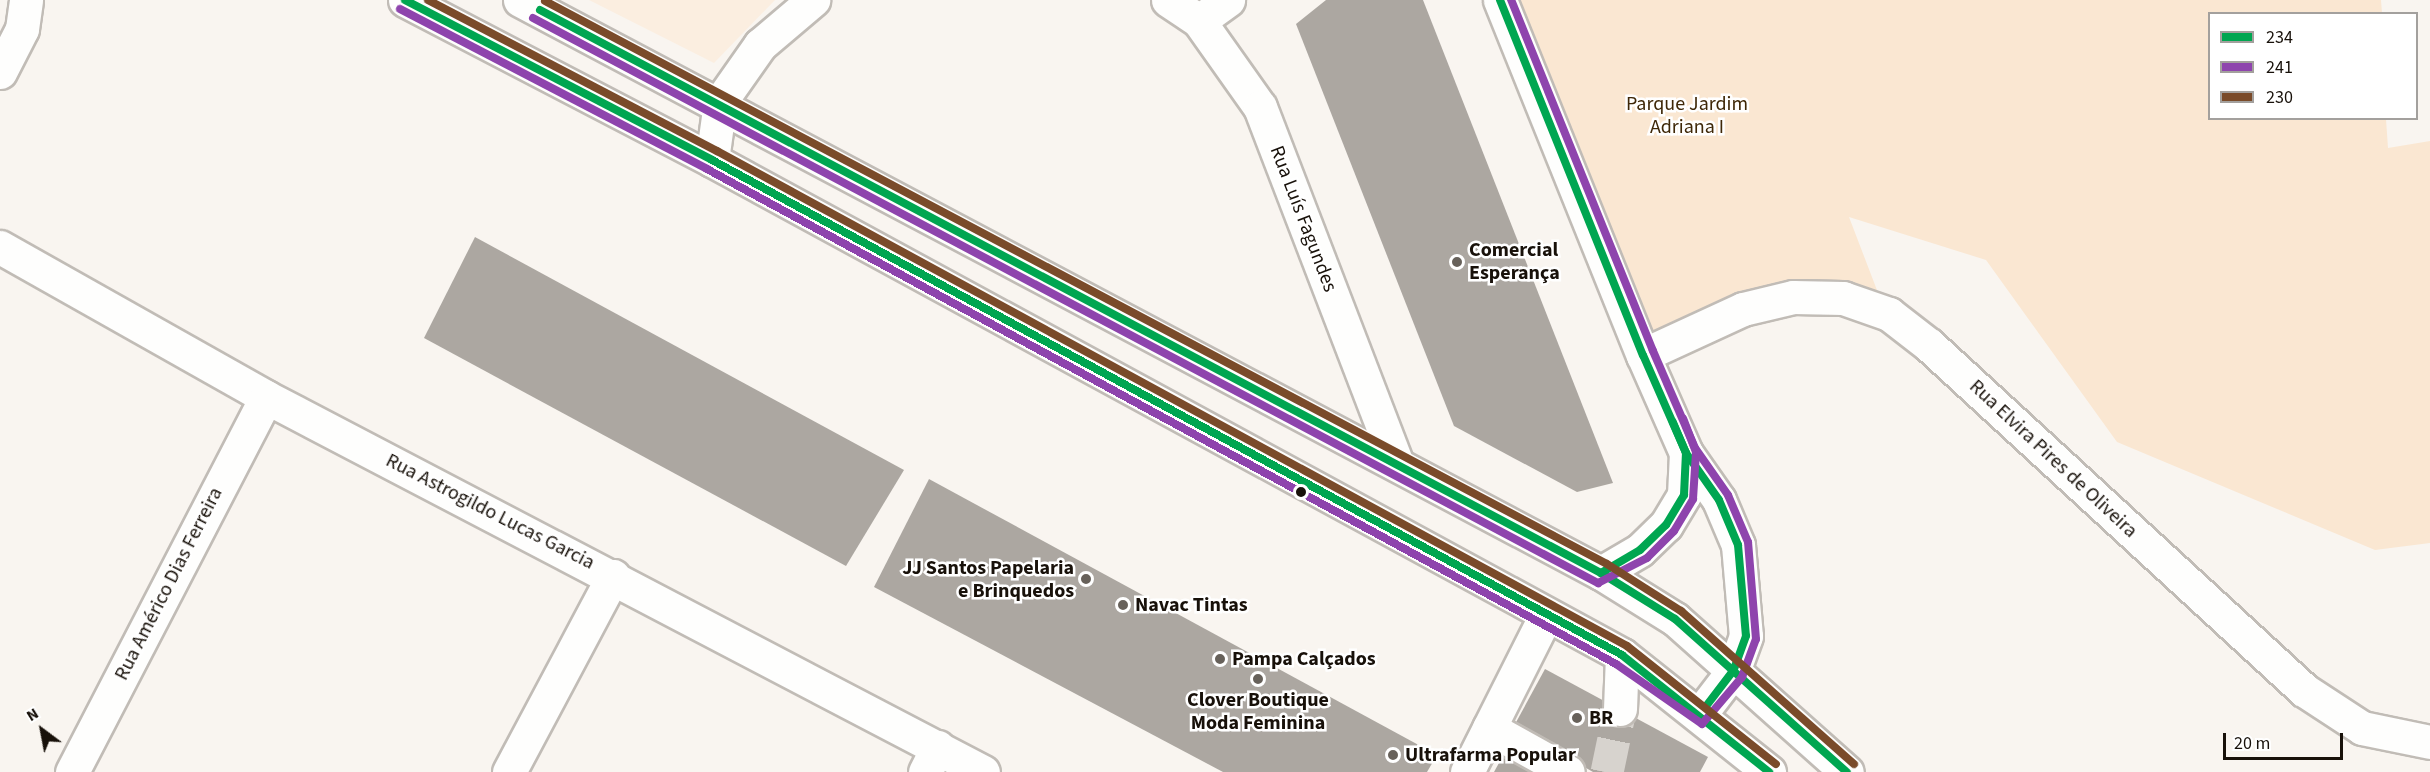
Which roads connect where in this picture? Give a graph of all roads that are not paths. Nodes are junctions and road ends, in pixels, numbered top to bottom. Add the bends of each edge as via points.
1 (26, 0) edge
2 (405, 0) edge
3 (520, 0) edge
4 (813, 0) edge
5 (1168, 0) edge
6 (1228, 0) edge
7 (1500, 0) edge
8 (1199, 21) junction
9 (0, 72) edge
10 (720, 102) junction
11 (712, 160) junction
12 (0, 247) edge
13 (1643, 355) junction
14 (266, 397) junction
15 (1686, 453) junction
16 (1397, 464) junction
17 (1601, 573) junction
18 (613, 576) junction
19 (1546, 615) junction
20 (1622, 655) junction
21 (1733, 671) junction
22 (1620, 710) tunnel mouth
23 (1700, 714) junction
24 (1489, 728) junction
25 (2430, 741) edge
26 (931, 759) edge
27 (72, 772) edge
28 (508, 772) edge
29 (982, 772) edge
30 (1467, 772) edge
31 (1568, 772) edge
32 (1769, 772) edge
33 (1847, 772) edge

1 - 9 street via 22,29
2 - 11 street
3 - 10 street
4 - 10 street via 760,45
5 - 8 street, Rua Luís Fagundes
6 - 8 street
7 - 13 street
8 - 16 street, Rua Luís Fagundes via 1260,107
10 - 11 street
10 - 16 street
11 - 19 street
12 - 14 street, Rua Astrogildo Lucas Garcia
13 - 15 street
13 - 25 street, Rua Elvira Pires de Oliveira via 1743,309 1793,297 1843,298 1889,314 1929,345 2304,690 2362,728
14 - 18 street, Rua Astrogildo Lucas Garcia
14 - 27 street, Rua Américo Dias Ferreira
15 - 17 street via 1684,495 1666,525 1640,550
15 - 21 street via 1719,500 1738,546 1746,636
16 - 17 street
17 - 21 street via 1675,619
18 - 26 street, Rua Astrogildo Lucas Garcia
18 - 28 street
19 - 20 street
19 - 24 street
20 - 22 street
20 - 23 street
21 - 23 street
21 - 33 street
23 - 32 street
24 - 30 street
24 - 31 street
26 - 29 street, Rua Astrogildo Lucas Garcia

